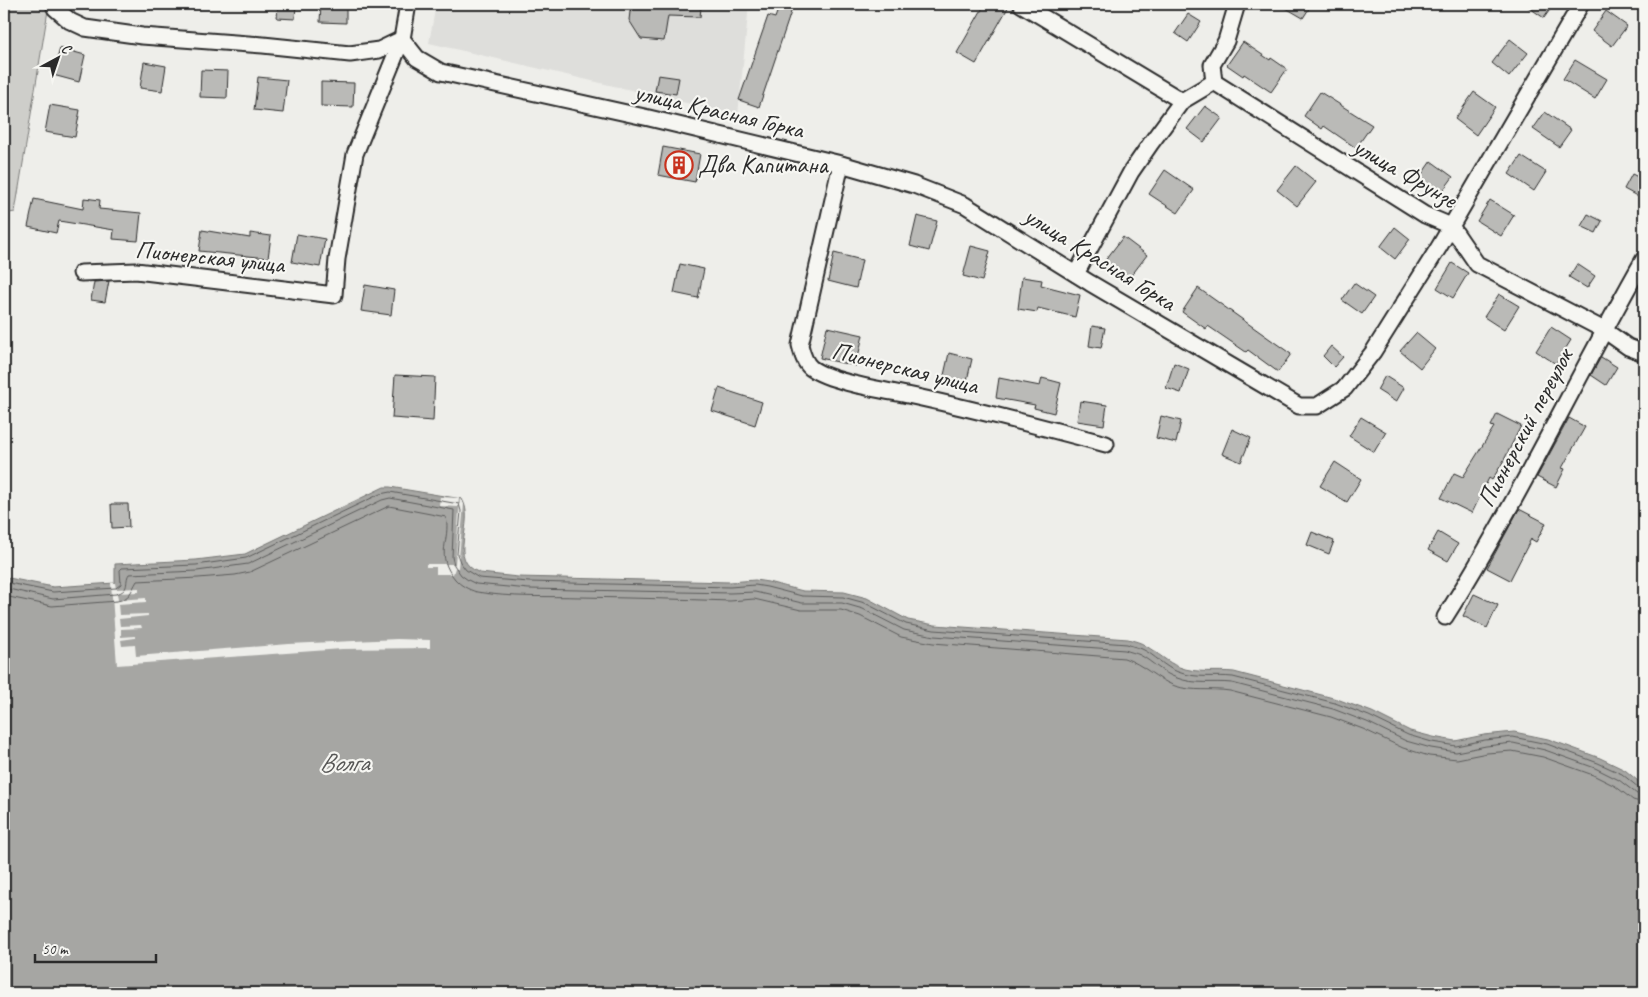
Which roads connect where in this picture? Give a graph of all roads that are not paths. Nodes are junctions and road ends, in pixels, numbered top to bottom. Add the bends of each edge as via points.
1 (408, 4) edge
2 (1021, 4) edge
3 (1237, 4) edge
4 (1581, 4) edge
5 (55, 6) edge
6 (402, 40) junction
7 (1214, 82) junction
8 (1182, 101) junction
9 (841, 164) junction
10 (1451, 226) junction
11 (1644, 259) edge
12 (81, 273) dead end
13 (1076, 274) junction
14 (1604, 330) junction
15 (1644, 353) edge
16 (1106, 444) dead end
17 (1445, 618) dead end

1 - 6 street
2 - 8 street
3 - 7 street via 1226,41 1212,65
4 - 10 street, улица Красная Горка
5 - 6 street via 70,21 85,28 142,36 350,54 379,50
6 - 9 street, улица Красная Горка via 417,58 441,72
6 - 12 street, Пионерская улица via 355,154 334,295 136,271
7 - 8 street
7 - 10 street, улица Фрунзе via 1425,215
8 - 13 street via 1131,172
9 - 13 street, улица Красная Горка via 914,185 965,205
9 - 16 street, Пионерская улица via 800,344 803,358 810,367 850,382 1002,416
10 - 13 street, улица Красная Горка via 1373,352 1345,388 1317,406 1299,406
10 - 14 street, улица Фрунзе via 1477,264
11 - 14 street, Пионерский переулок
14 - 15 street, улица Фрунзе
14 - 17 street, Пионерский переулок via 1481,560

